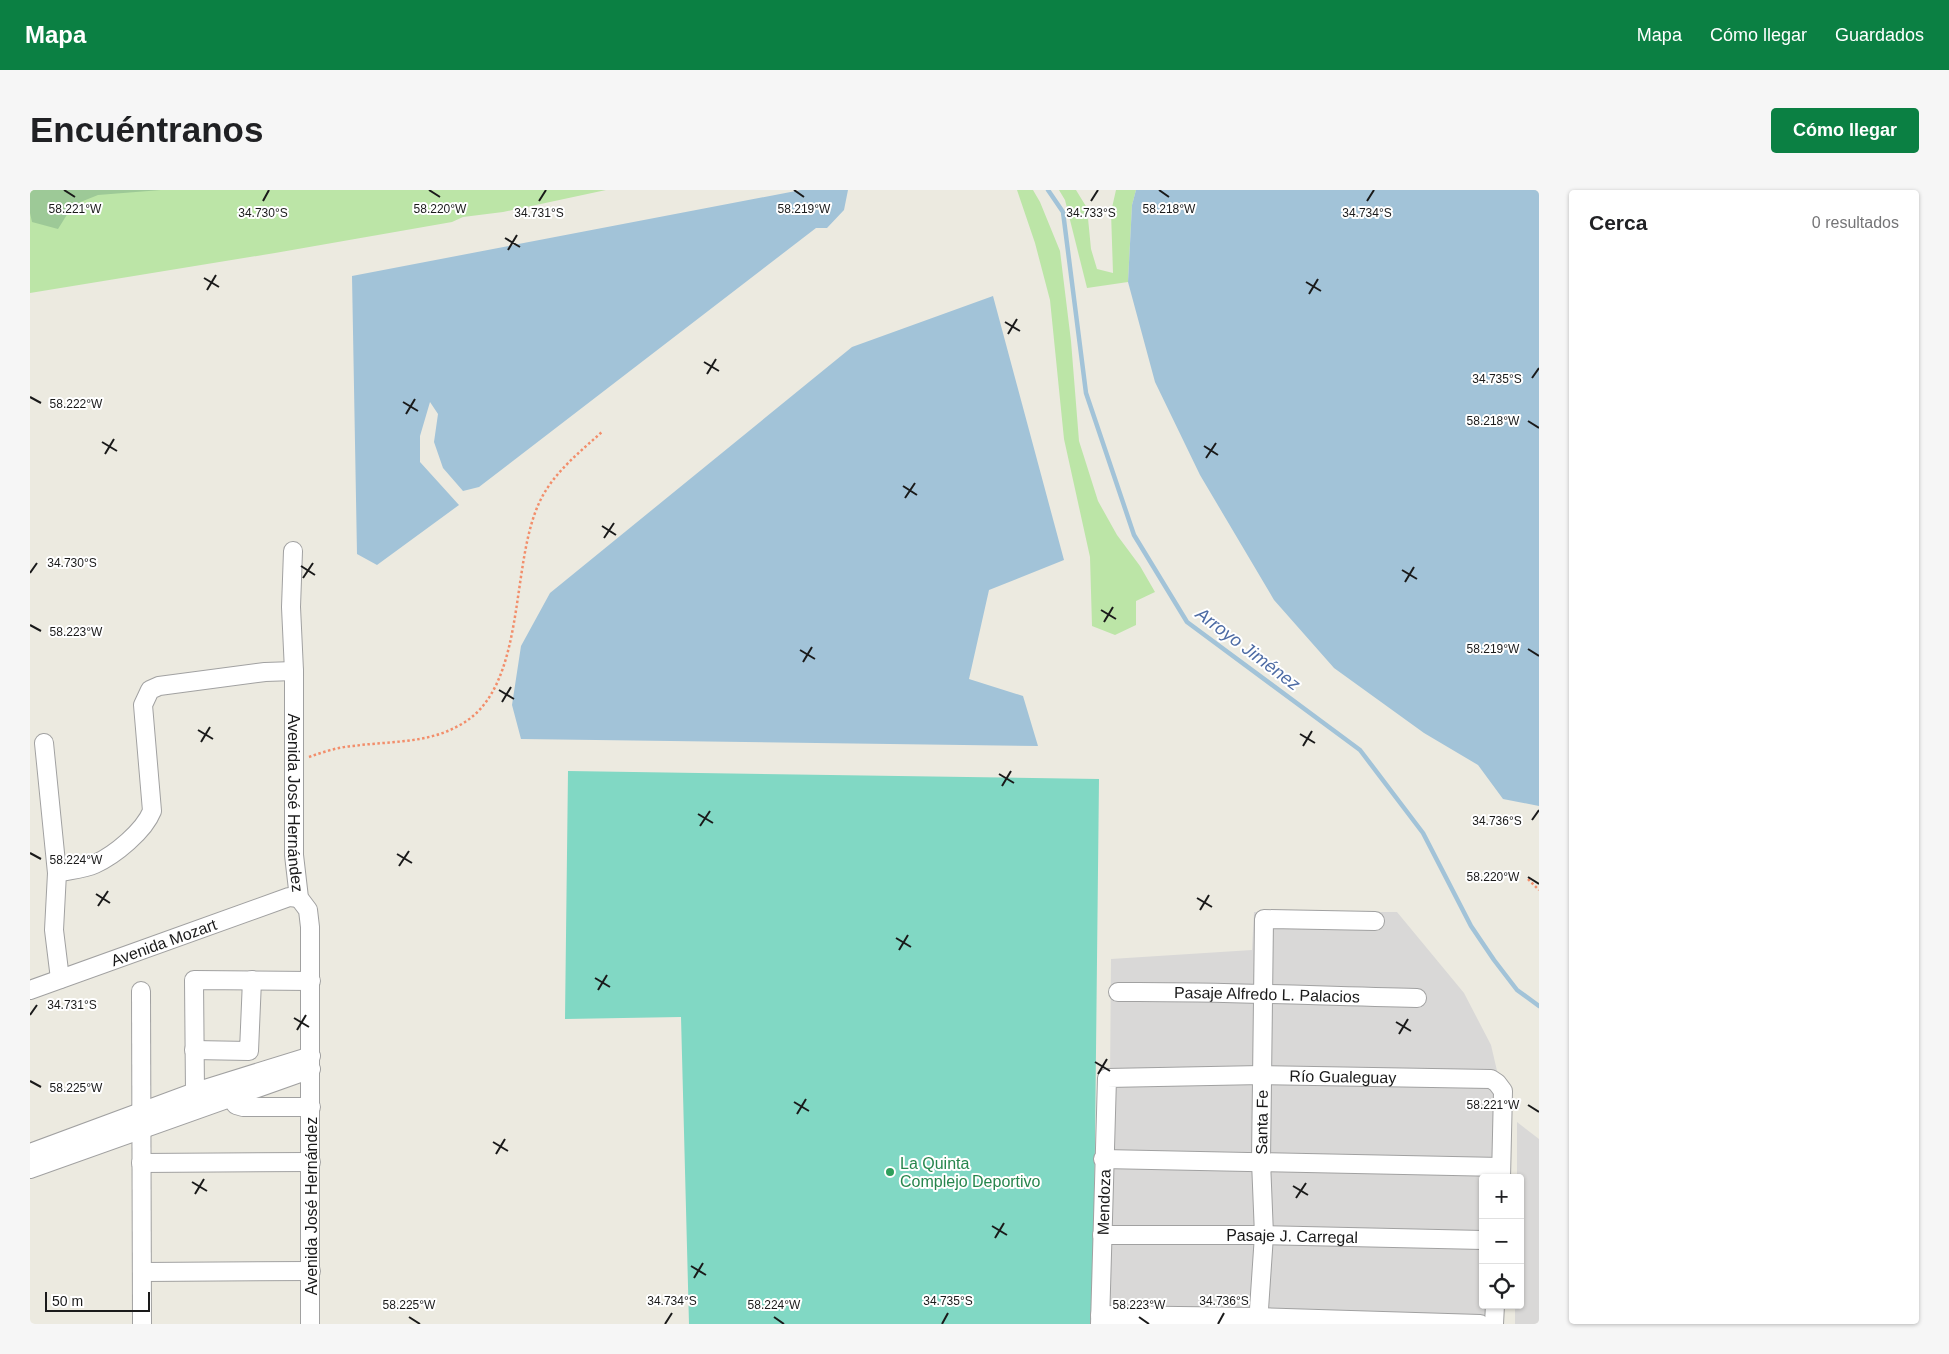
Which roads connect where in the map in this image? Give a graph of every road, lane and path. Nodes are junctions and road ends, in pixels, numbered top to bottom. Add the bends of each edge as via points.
1 (603, 430) dead end
2 (293, 551) dead end
3 (294, 671) junction
4 (44, 744) dead end
5 (294, 762) junction
6 (57, 873) junction
7 (1528, 879) dead end
8 (1539, 890) edge
9 (299, 898) junction
10 (1375, 922) dead end
11 (60, 979) junction
12 (252, 980) junction
13 (311, 981) junction
14 (30, 990) edge
15 (141, 991) dead end
16 (1118, 992) dead end
17 (1263, 995) junction
18 (1417, 998) dead end
19 (194, 1050) junction
20 (311, 1063) junction
21 (1262, 1075) junction
22 (1107, 1078) joint
23 (195, 1092) junction
24 (231, 1098) junction
25 (311, 1108) junction
26 (140, 1111) junction
27 (141, 1130) junction
28 (30, 1153) edge
29 (1103, 1160) junction
30 (1260, 1161) junction
31 (311, 1162) junction
32 (141, 1163) junction
33 (30, 1169) edge
34 (1501, 1172) edge
35 (1102, 1235) junction
36 (1264, 1235) junction
37 (1479, 1240) edge
38 (311, 1271) junction
39 (142, 1272) junction
40 (1495, 1309) edge
41 (1100, 1320) edge
42 (1258, 1320) edge
43 (142, 1324) edge
44 (310, 1324) edge
45 (1480, 1324) edge
46 (1494, 1324) edge

1 - 5 path via 557,474 540,501 527,543 506,662 487,703 462,724 445,733 425,739 351,746
2 - 3 street, Avenida José Hernández
3 - 5 street, Avenida José Hernández
3 - 6 street via 159,686 150,690 143,705 152,811 148,821 109,856 95,864
4 - 6 street
5 - 9 street, Avenida José Hernández via 294,855
6 - 11 street via 54,930
7 - 8 path
9 - 11 street, Avenida Mozart via 289,897
9 - 13 street, Avenida José Hernández via 308,910
10 - 17 street, Santa Fe via 1264,919
11 - 14 street, Avenida Mozart
12 - 13 street
12 - 19 street via 249,1051
12 - 19 street via 194,980
13 - 20 street, Avenida José Hernández
15 - 26 street
16 - 17 street, Pasaje Alfredo L. Palacios via 1195,991
17 - 18 street, Pasaje Alfredo L. Palacios
17 - 21 street, Santa Fe
19 - 23 street
20 - 23 street
20 - 24 street
20 - 25 street, Avenida José Hernández
21 - 22 street, Río Gualeguay
21 - 30 street, Santa Fe
21 - 34 street, Río Gualeguay via 1491,1079 1503,1091
22 - 29 street, Mendoza
23 - 26 street
24 - 25 street via 236,1105 243,1107
24 - 27 street
25 - 31 street, Avenida José Hernández
26 - 27 street
26 - 28 street
27 - 32 street
27 - 33 street
29 - 30 street
29 - 35 street, Mendoza
30 - 34 street
30 - 36 street, Santa Fe
31 - 32 street
31 - 38 street, Avenida José Hernández
32 - 39 street
35 - 36 street, Pasaje J. Carregal
35 - 41 street, Mendoza
36 - 37 street, Pasaje J. Carregal
36 - 42 street, Santa Fe
38 - 39 street
38 - 44 street, Avenida José Hernández
39 - 43 street
40 - 46 street
41 - 42 street
42 - 45 street

